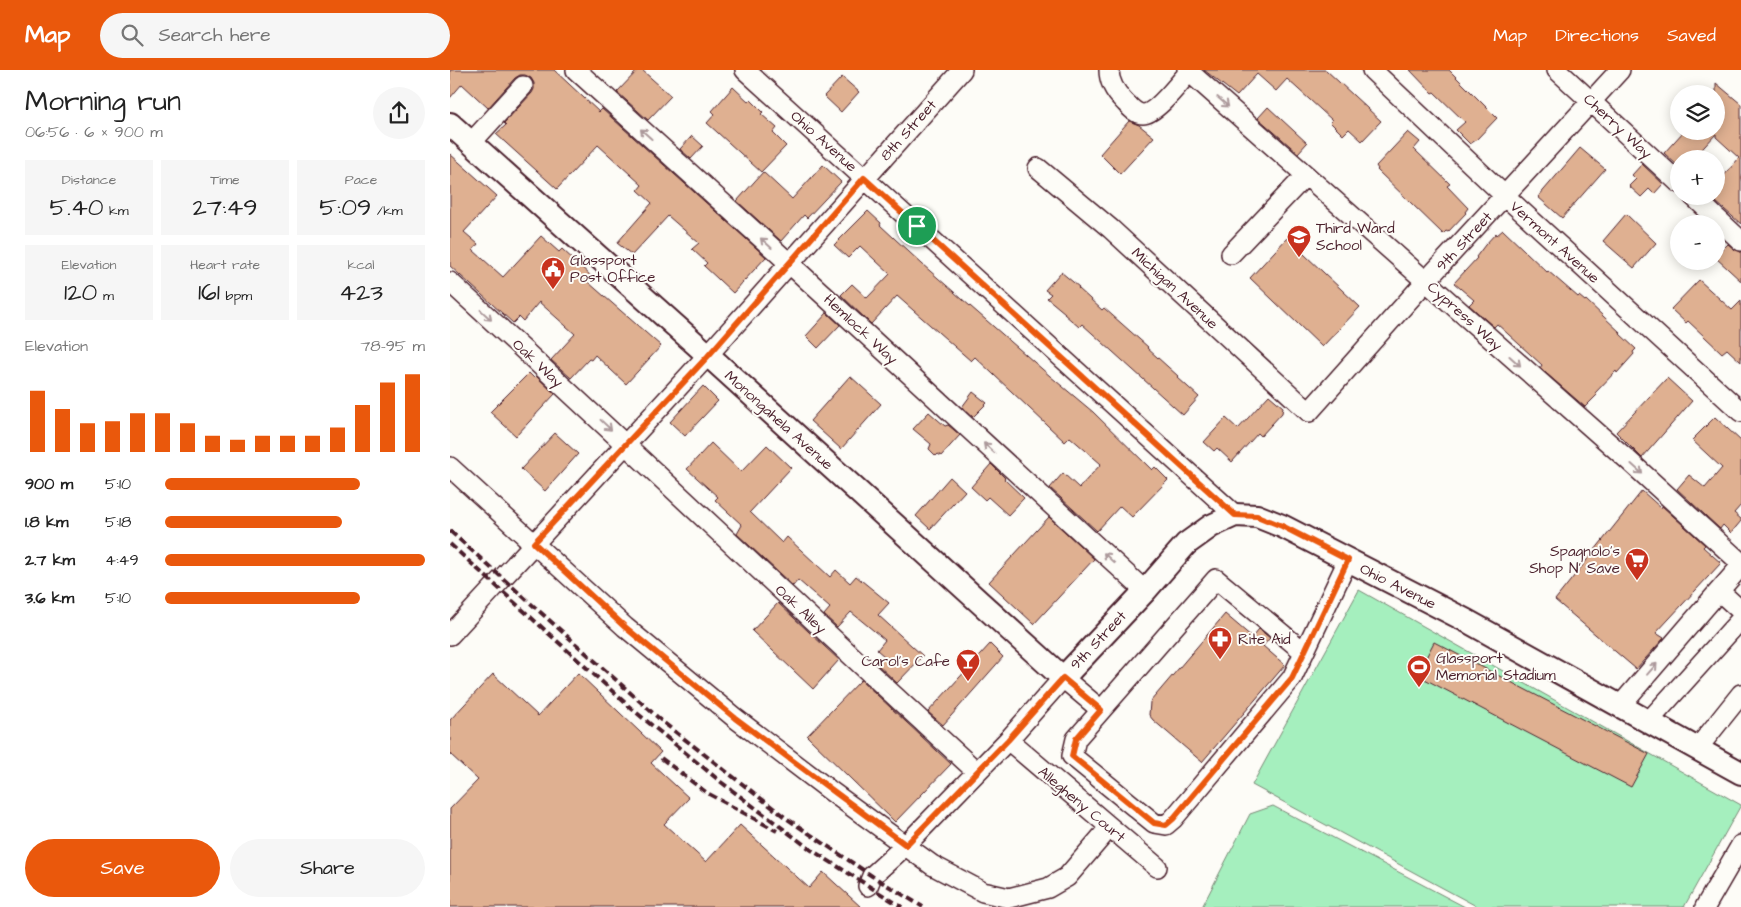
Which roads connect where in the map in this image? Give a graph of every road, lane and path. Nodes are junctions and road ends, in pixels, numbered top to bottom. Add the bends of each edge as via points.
1 (576, 70) edge
2 (745, 70) edge
3 (962, 70) edge
4 (1109, 70) edge
5 (1372, 70) edge
6 (1557, 70) edge
7 (1620, 70) edge
8 (1188, 71) edge
9 (523, 86) dead end
10 (1592, 102) junction
11 (450, 124) edge
12 (470, 142) junction
13 (1038, 168) dead end
14 (1306, 175) junction
15 (1670, 175) edge
16 (864, 178) junction
17 (1505, 196) junction
18 (1702, 205) edge
19 (1741, 242) edge
20 (1231, 254) dead end
21 (790, 264) junction
22 (450, 282) edge
23 (1426, 282) junction
24 (708, 356) junction
25 (1309, 412) joint
26 (1741, 412) edge
27 (626, 444) junction
28 (450, 468) edge
29 (1235, 515) junction
30 (534, 543) junction
31 (1348, 560) junction
32 (1741, 564) edge
33 (1719, 590) junction
34 (1144, 591) junction
35 (1741, 611) edge
36 (1741, 619) edge
37 (450, 635) edge
38 (1304, 652) junction
39 (1063, 678) junction
40 (1739, 700) edge
41 (1620, 706) junction
42 (1101, 710) junction
43 (1648, 722) junction
44 (1008, 740) junction
45 (1698, 749) junction
46 (976, 772) junction
47 (1741, 773) edge
48 (1110, 827) junction
49 (906, 845) junction
50 (1741, 845) edge
51 (1157, 867) dead end
52 (868, 886) dead end
53 (1705, 907) edge

21 -> 1 street, Hemlock Way
2 - 16 street, Ohio Avenue
3 - 16 street, 8th Street
4 - 8 street via 1109,80 1118,95 1134,111 1142,114 1152,111
5 - 17 street, Vermont Avenue
6 - 10 street, Cherry Way
7 - 10 street, 9th Street
8 -> 14 street, Cypress Way
9 - 12 street
10 - 15 street, Cherry Way
10 - 17 street, 9th Street
11 - 12 main road, Monongahela Avenue
12 - 24 main road, Monongahela Avenue
13 - 25 street, Michigan Avenue via 1111,229
14 - 20 street
14 - 23 street, Cypress Way
16 - 21 street, 8th Street
16 - 29 street, Ohio Avenue
17 - 23 street, 9th Street
17 - 26 street, Vermont Avenue
18 - 19 street
21 - 24 street, 8th Street
34 -> 21 street, Hemlock Way
22 -> 27 street, Oak Way
23 - 25 street, 9th Street
23 -> 32 street, Cypress Way
24 - 27 street, 8th Street
24 - 39 main road, Monongahela Avenue
27 - 30 street, 8th Street
27 - 46 street, Oak Alley
28 - 30 street
29 - 31 main road, Ohio Avenue via 1257,516
29 - 34 main road, 9th Street via 1211,526 1186,544
30 - 37 street, 8th Street
30 - 49 street via 625,627 735,718
31 - 38 street
31 - 41 main road, Ohio Avenue via 1467,621
32 - 33 street
33 - 35 street
41 -> 33 street
34 - 39 main road, 9th Street
36 - 43 street
38 - 42 street via 1216,579
38 - 42 street via 1292,678 1166,825 1154,823 1072,756 1076,739
39 - 42 street
39 - 44 street, 9th Street
40 - 45 street
41 - 43 main road, Ohio Avenue
43 - 45 main road, Ohio Avenue
44 - 46 street, 9th Street
44 - 48 street, Allegheny Court
45 - 47 main road, Ohio Avenue
46 - 49 street, 9th Street
48 - 49 street via 1067,877 1048,888 1009,898 983,892 932,865
48 - 51 street, Allegheny Court
49 - 52 street, 9th Street via 872,876
50 - 53 street

